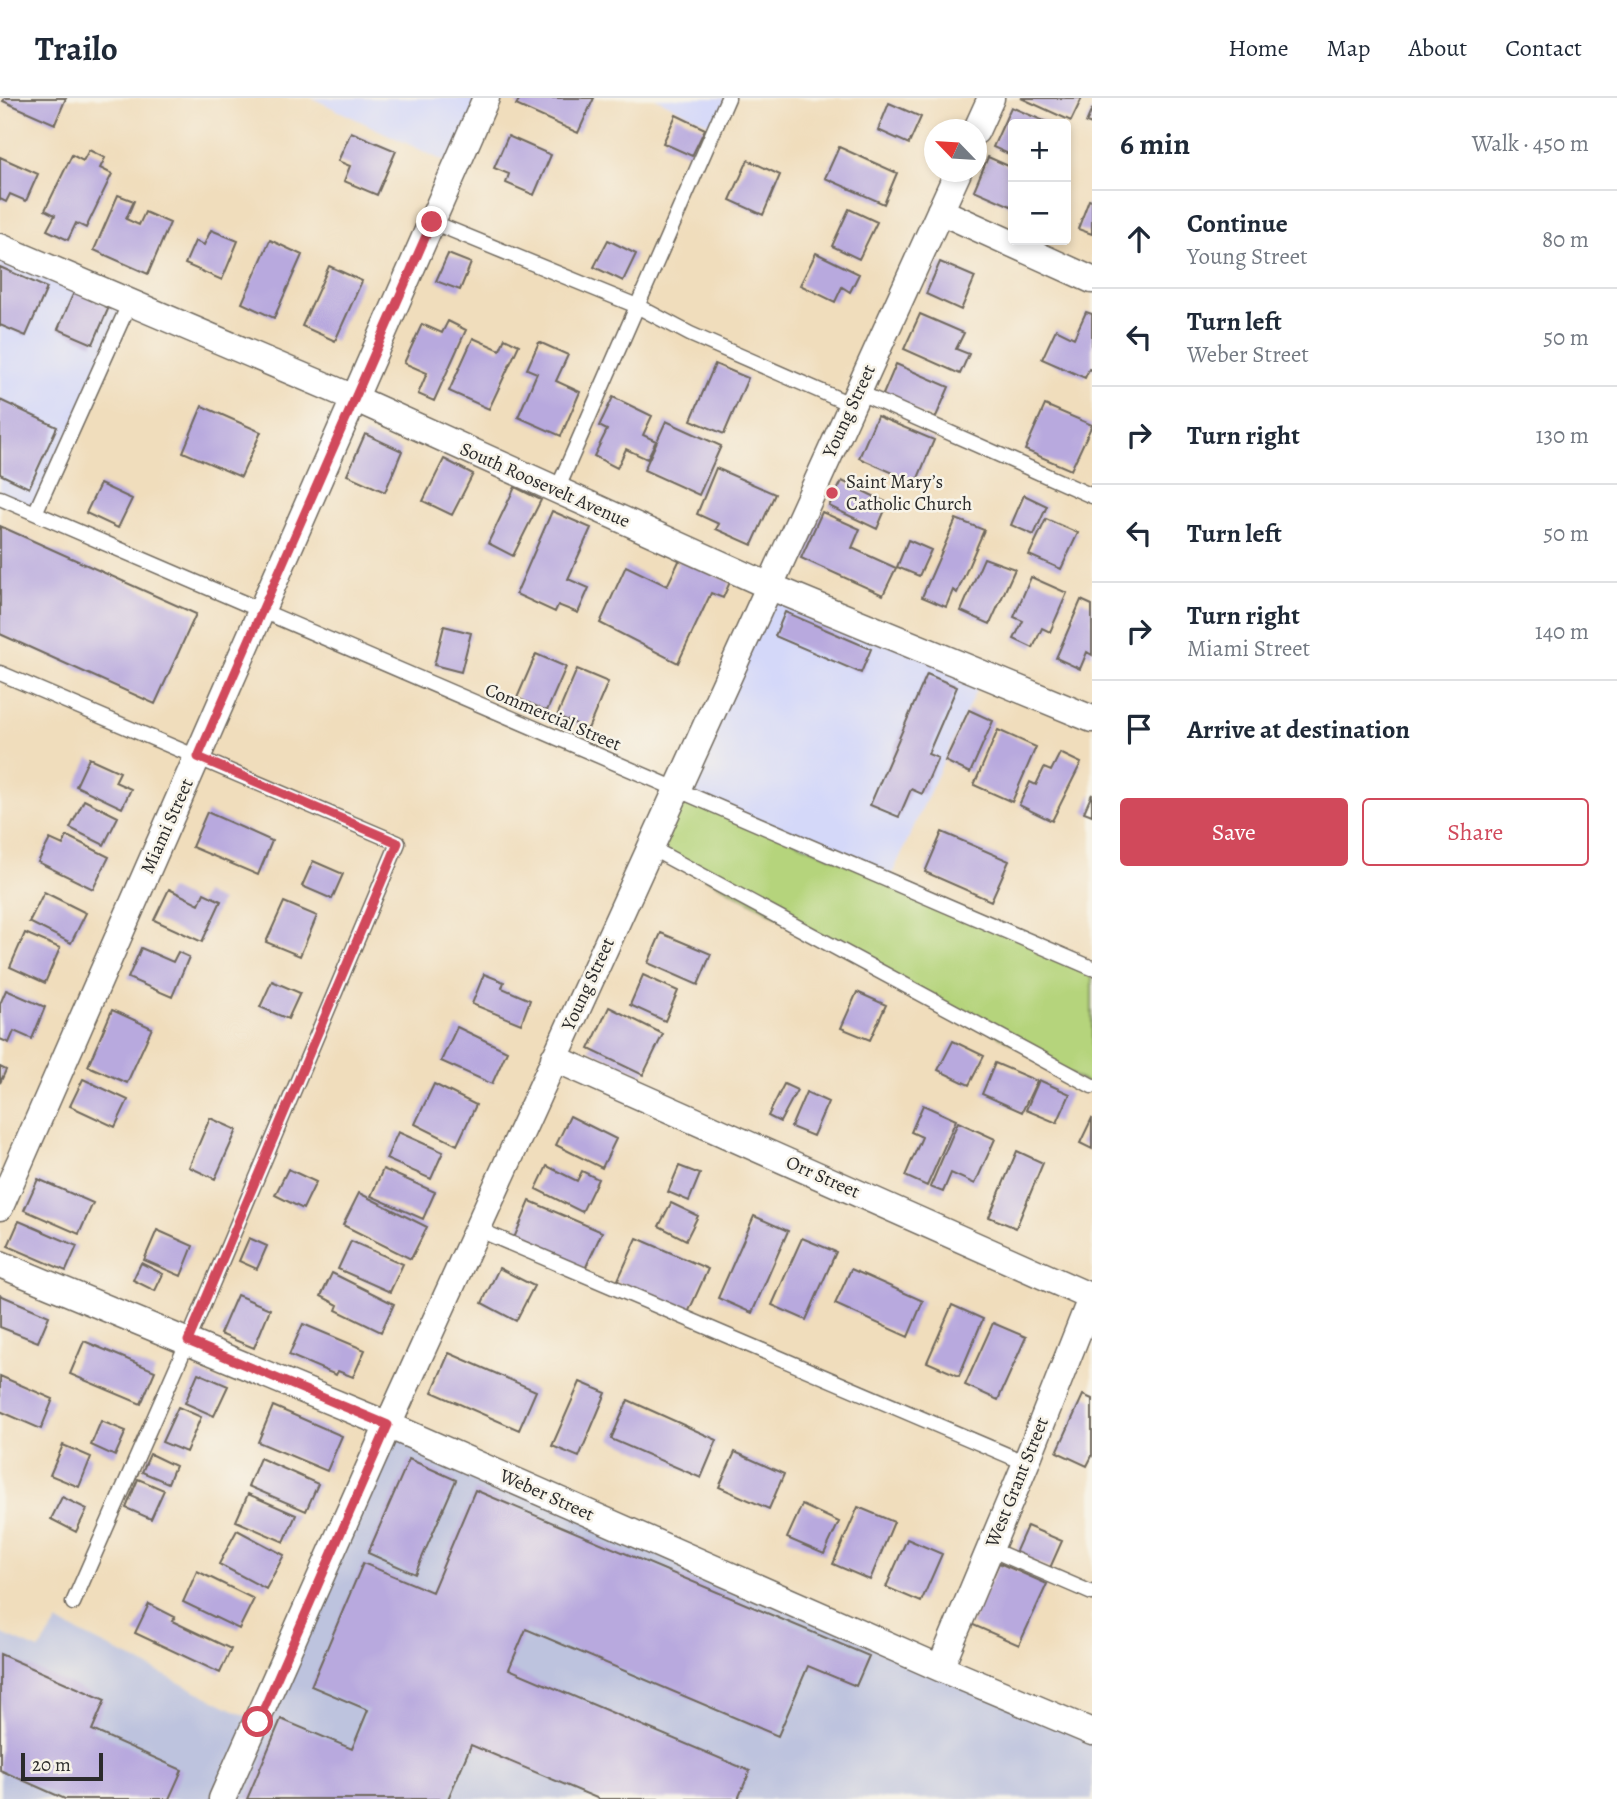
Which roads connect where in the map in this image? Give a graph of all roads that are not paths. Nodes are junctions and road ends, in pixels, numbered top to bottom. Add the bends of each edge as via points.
1 (486, 98) edge
2 (728, 98) edge
3 (991, 98) edge
4 (981, 119) edge
5 (953, 182) edge
6 (940, 211) junction
7 (432, 222) junction
8 (0, 247) edge
9 (1092, 280) edge
10 (130, 302) junction
11 (637, 306) junction
12 (354, 398) junction
13 (855, 398) junction
14 (557, 490) junction
15 (1092, 496) edge
16 (0, 498) edge
17 (35, 513) junction
18 (769, 586) junction
19 (261, 612) junction
20 (0, 673) edge
21 (1092, 719) edge
22 (198, 757) junction
23 (677, 791) junction
24 (651, 848) junction
25 (1092, 968) edge
26 (554, 1058) junction
27 (1092, 1086) edge
28 (0, 1207) edge
29 (477, 1229) junction
30 (0, 1264) edge
31 (1092, 1296) edge
32 (188, 1341) junction
33 (1082, 1348) edge
34 (388, 1425) junction
35 (1026, 1464) junction
36 (990, 1549) junction
37 (1092, 1593) edge
38 (73, 1603) dead end
39 (940, 1668) junction
40 (1092, 1732) edge
41 (222, 1799) edge

1 - 7 street, Miami Street
2 - 11 lane
3 - 4 street
5 - 6 street, Young Street
6 - 9 street
6 - 13 street, Young Street
7 - 11 lane
7 - 12 street, Miami Street
8 - 10 street, South Roosevelt Avenue
10 - 12 street, South Roosevelt Avenue
10 - 17 lane
11 - 13 lane via 690,334
11 - 14 lane
12 - 14 street, South Roosevelt Avenue
12 - 19 street, Miami Street
13 - 15 lane
13 - 18 street, Young Street
14 - 18 street, South Roosevelt Avenue
16 - 17 lane, Commercial Street
17 - 19 lane, Commercial Street
18 - 21 street, South Roosevelt Avenue
18 - 23 street, Young Street
19 - 22 street, Miami Street
19 - 23 lane, Commercial Street
20 - 22 lane
22 - 28 street, Miami Street
22 - 32 lane via 398,843
23 - 24 street, Young Street
23 - 25 lane, Commercial Street
24 - 26 street, Young Street
24 - 27 lane
26 - 29 street, Young Street
26 - 31 street, Orr Street
29 - 34 street, Young Street
29 - 35 lane
30 - 32 street, Weber Street
31 - 33 street, West Grant Street
32 - 34 street, Weber Street
32 - 38 lane
33 - 35 street, West Grant Street
34 - 39 street, Weber Street
34 - 41 street, Young Street
35 - 36 street, West Grant Street
36 - 37 lane
36 - 39 street, West Grant Street
39 - 40 street, Weber Street

